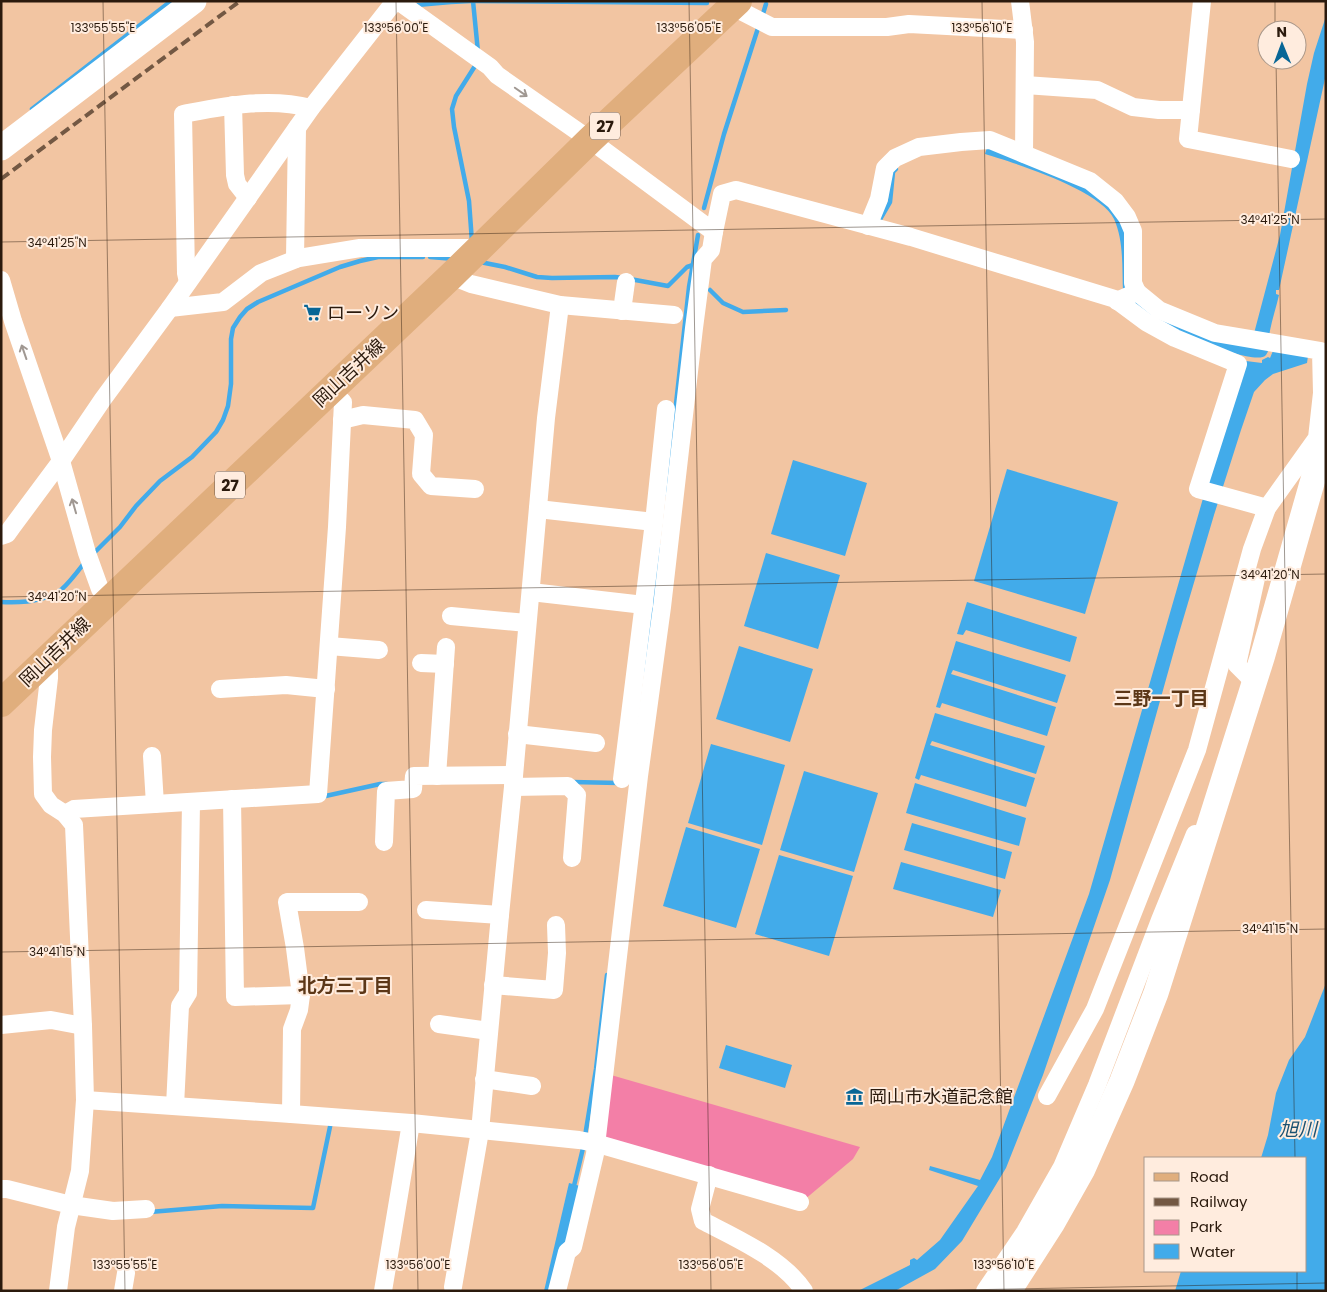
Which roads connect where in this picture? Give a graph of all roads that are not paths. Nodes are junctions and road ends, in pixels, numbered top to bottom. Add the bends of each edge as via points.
1 (194, 1) edge
2 (397, 1) edge
3 (1020, 1) edge
4 (1202, 1) edge
5 (749, 13) edge
6 (1024, 30) junction
7 (1025, 85) junction
8 (234, 105) junction
9 (310, 108) junction
10 (1191, 110) junction
11 (297, 128) junction
12 (590, 140) junction
13 (1, 148) edge
14 (1024, 154) junction
15 (1291, 159) dead end
16 (248, 198) junction
17 (868, 226) junction
18 (714, 232) junction
19 (468, 257) junction
20 (295, 259) junction
21 (1, 280) edge
22 (188, 282) junction
23 (626, 282) dead end
24 (1137, 292) junction
25 (1117, 301) junction
26 (560, 305) junction
27 (170, 308) junction
28 (622, 311) junction
29 (674, 315) dead end
30 (331, 390) junction
31 (666, 409) dead end
32 (342, 420) junction
33 (1322, 438) edge
34 (61, 461) junction
35 (475, 489) dead end
36 (1267, 508) junction
37 (538, 509) junction
38 (654, 522) junction
39 (1, 536) edge
40 (531, 592) junction
41 (108, 601) junction
42 (644, 605) junction
43 (451, 616) dead end
44 (527, 624) junction
45 (329, 646) junction
46 (379, 650) dead end
47 (47, 660) junction
48 (421, 663) dead end
49 (1254, 682) junction
50 (220, 689) dead end
51 (326, 689) junction
52 (1, 703) edge
53 (517, 734) junction
54 (636, 741) junction
55 (596, 742) dead end
56 (152, 756) dead end
57 (437, 776) junction
58 (622, 779) dead end
59 (513, 781) junction
60 (232, 803) junction
61 (155, 804) junction
62 (191, 806) junction
63 (65, 814) junction
64 (1212, 814) junction
65 (384, 842) dead end
66 (572, 858) dead end
67 (359, 902) dead end
68 (426, 910) dead end
69 (500, 914) junction
70 (556, 925) dead end
71 (493, 985) junction
72 (301, 995) junction
73 (439, 1024) dead end
74 (1, 1025) edge
75 (83, 1026) junction
76 (489, 1031) junction
77 (484, 1079) junction
78 (532, 1086) dead end
79 (1047, 1096) dead end
80 (85, 1100) junction
81 (176, 1106) junction
82 (291, 1114) junction
83 (410, 1128) junction
84 (479, 1135) junction
85 (588, 1142) junction
86 (709, 1175) junction
87 (1, 1189) edge
88 (800, 1202) dead end
89 (71, 1205) junction
90 (146, 1209) dead end
91 (126, 1272) dead end
92 (453, 1287) dead end
93 (58, 1291) edge
94 (123, 1291) edge
95 (384, 1291) edge
96 (557, 1291) edge
97 (804, 1291) edge
98 (985, 1291) edge
99 (1008, 1291) edge

1 - 13 street
2 - 9 street
2 -> 12 street
3 - 6 street
4 - 10 street
5 - 6 street via 772,27 887,28 909,24
5 - 12 main road, 岡山吉井線 / 27
6 - 7 street
7 - 10 street via 1097,90 1133,107
7 - 14 street
8 - 9 street via 268,102
8 - 16 street via 234,175
8 - 22 street via 183,114
9 - 11 street
10 - 15 street via 1188,139
11 - 16 street
11 - 20 street
12 - 18 street
12 - 19 main road, 岡山吉井線 / 27
14 - 17 street via 990,140 919,147 895,158 885,168 879,200
14 - 24 street via 1090,181 1115,201 1133,231 1133,283
16 - 22 street
17 - 18 street via 736,190 722,194
17 - 25 street
18 - 54 street via 711,250 703,260 662,607
19 - 20 street via 360,248
19 - 26 street via 471,284
19 - 30 main road, 岡山吉井線 / 27
20 - 27 street via 261,273 223,302
34 -> 21 street
22 - 27 street
23 - 28 street
24 - 25 street
24 - 33 street via 1158,310 1215,332 1322,351
25 - 36 street via 1175,338 1238,364 1198,489
26 - 28 street
26 - 37 street
27 - 34 street
28 - 29 street
30 - 32 street via 343,402
30 - 41 main road, 岡山吉井線 / 27
31 - 38 street
32 - 35 street via 363,415 415,420 424,435 421,474 431,486
32 - 45 street
33 - 36 street
33 - 49 street
34 - 39 street via 12,528
41 -> 34 street via 89,558
36 - 49 street via 1237,666
36 - 79 street via 1252,550 1197,750 1095,1009
37 - 38 street
37 - 40 street
38 - 42 street
40 - 42 street
40 - 44 street
41 - 47 main road, 岡山吉井線 / 27
42 - 54 street
43 - 44 street
44 - 53 street
45 - 46 street
45 - 51 street
47 - 52 main road, 岡山吉井線 / 27
47 - 63 street via 49,678 43,730 43,794 51,805
48 - 57 street via 445,656
49 - 64 street
50 - 51 street via 286,685
51 - 60 street via 318,794
53 - 55 street
53 - 59 street
54 - 58 street
54 - 85 street
56 - 61 street
57 - 59 street
57 - 65 street via 414,776 413,789 386,791
59 - 66 street via 568,786 576,796
59 - 69 street
60 - 62 street
60 - 72 street via 234,997
61 - 62 street
61 - 63 street via 74,809
62 - 81 street via 188,993 180,1006
63 - 75 street via 74,825
64 - 98 street via 1202,818 1062,1167 1025,1232
64 - 99 street via 1156,993 1122,1081 1083,1169
67 - 72 street via 287,902
68 - 69 street
69 - 71 street
70 - 71 street via 554,990
71 - 76 street
72 - 82 street via 292,1029
73 - 76 street
74 - 75 street via 50,1020
75 - 80 street
76 - 77 street
77 - 78 street
77 - 84 street
80 - 81 street
80 - 89 street via 80,1171
81 - 82 street
82 - 83 street
83 - 84 street
83 - 95 street
84 - 85 street
84 - 92 street
85 - 86 street
85 - 96 street via 595,1154 573,1247 567,1252
86 - 88 street
86 - 97 street via 700,1209 702,1221 783,1267
87 - 89 street
89 - 90 street via 113,1211
89 - 93 street
91 - 94 street

